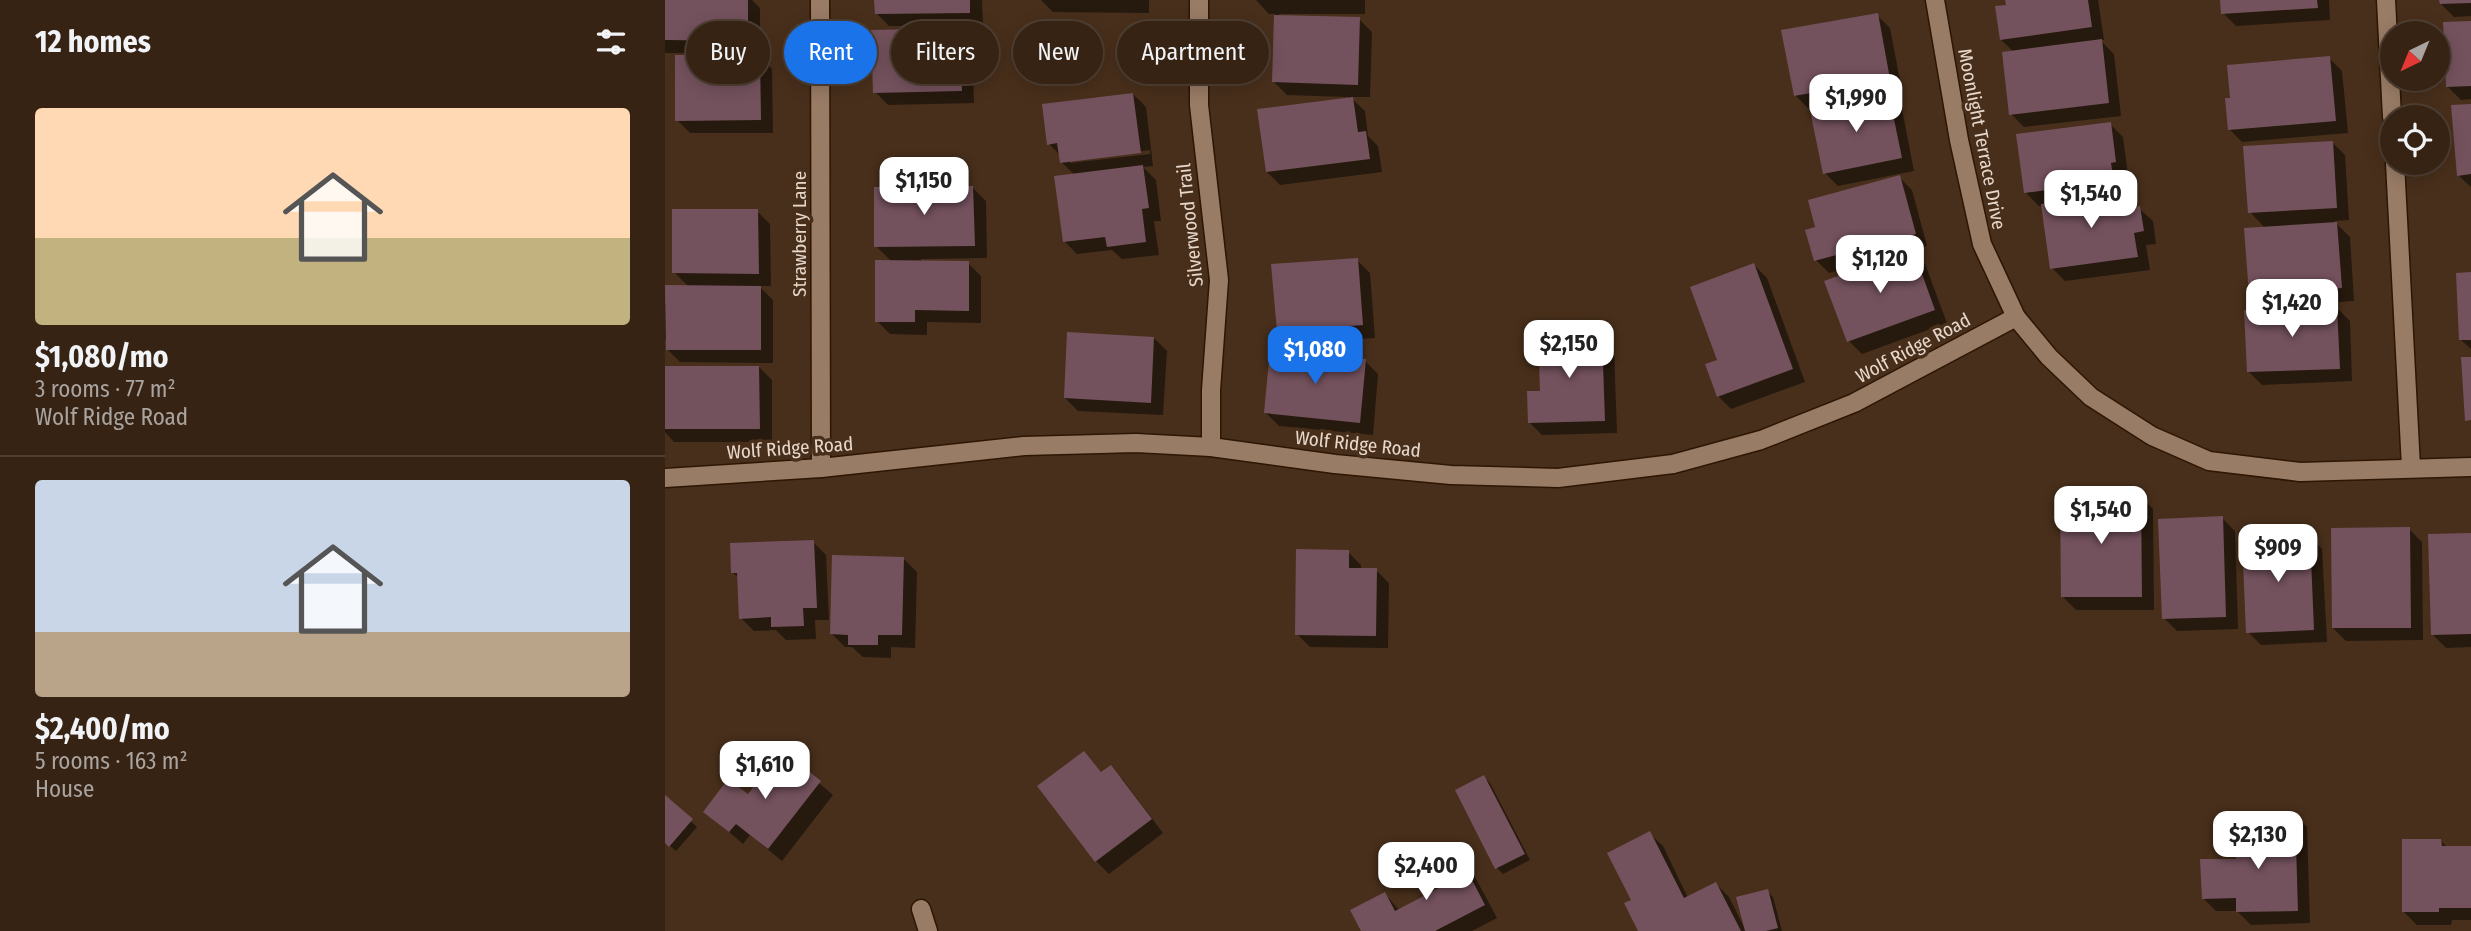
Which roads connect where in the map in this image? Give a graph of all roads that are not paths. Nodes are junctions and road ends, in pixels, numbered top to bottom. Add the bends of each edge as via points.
1 (820, 0) edge
2 (1199, 0) edge
3 (1935, 0) edge
4 (2386, 0) edge
5 (2391, 105) edge
6 (2396, 175) edge
7 (2016, 317) junction
8 (1211, 447) junction
9 (2411, 467) junction
10 (2471, 467) edge
11 (821, 468) junction
12 (665, 478) edge
13 (921, 909) dead end
14 (928, 931) edge

1 - 11 street, Strawberry Lane
2 - 8 street, Silverwood Trail via 1199,105 1219,280
3 - 7 street, Moonlight Terrace Drive via 1982,244
4 - 5 street
6 - 9 street
7 - 8 street, Wolf Ridge Road via 1853,403 1761,440 1673,464 1558,478 1451,475
7 - 9 street, Moonlight Terrace Drive via 2091,397 2152,436 2209,461 2300,472
8 - 11 street, Wolf Ridge Road via 1136,443 1024,446
9 - 10 street, Moonlight Terrace Drive
11 - 12 street, Wolf Ridge Road
13 - 14 street

